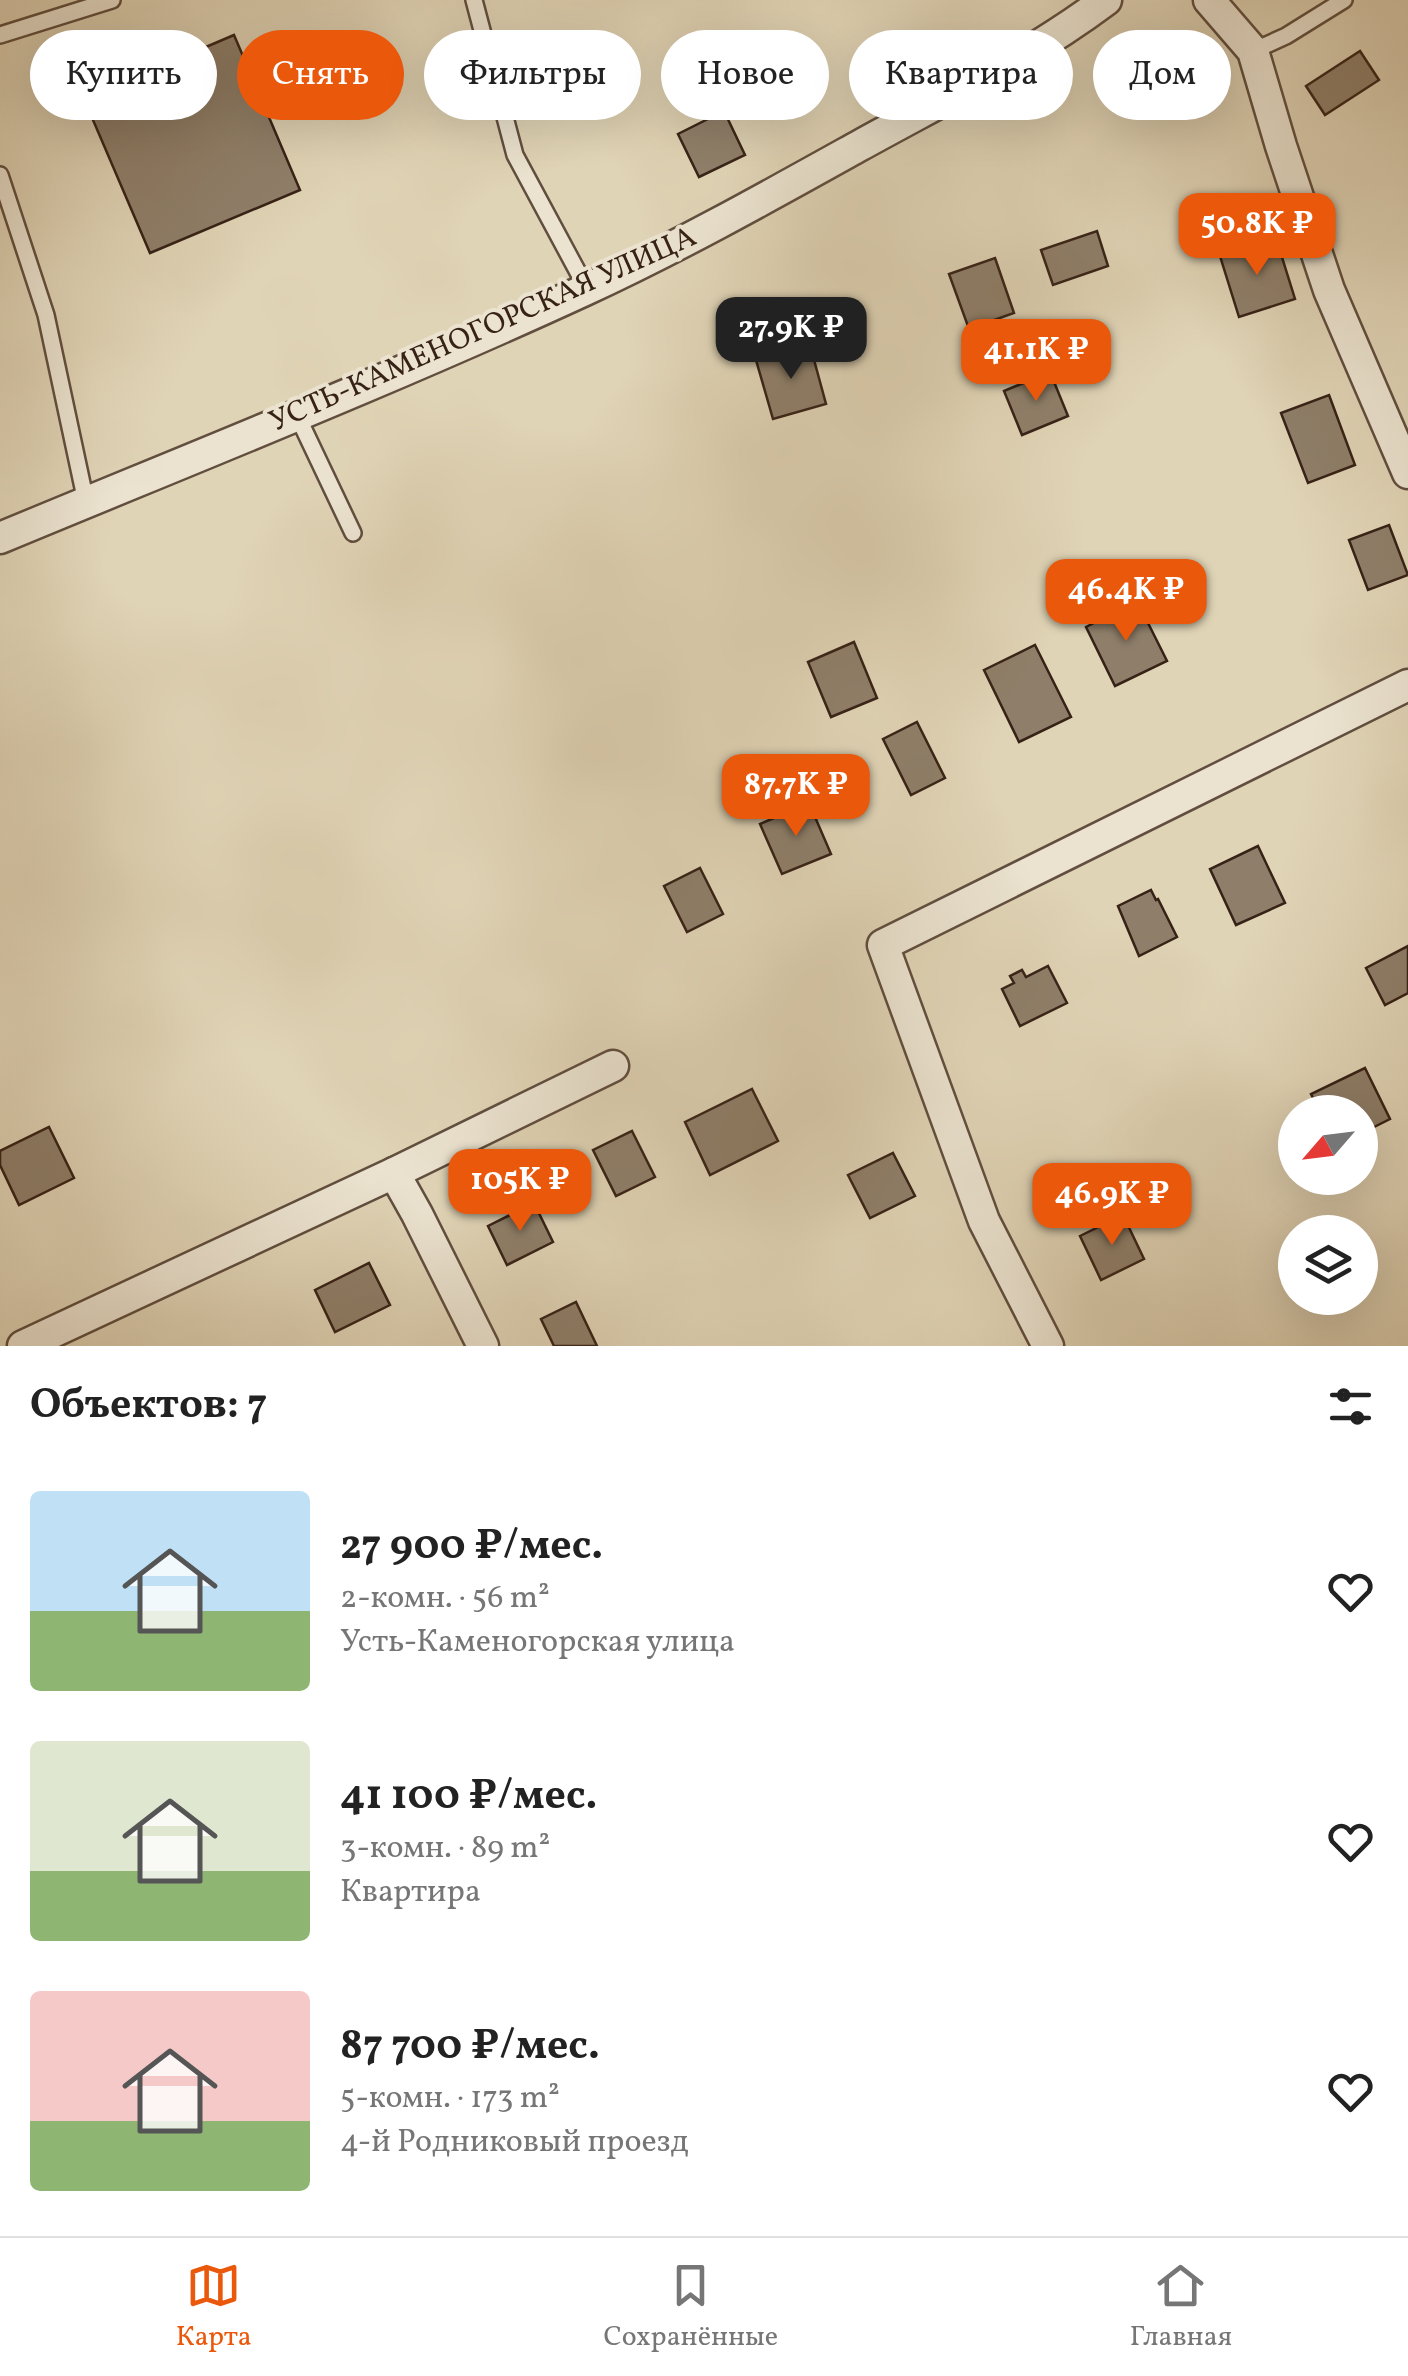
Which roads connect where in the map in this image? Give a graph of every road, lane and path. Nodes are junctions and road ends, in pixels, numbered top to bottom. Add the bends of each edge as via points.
1 (112, 0) edge
2 (474, 0) edge
3 (1106, 0) edge
4 (1209, 0) edge
5 (1344, 0) edge
6 (0, 34) edge
7 (1253, 52) junction
8 (0, 175) edge
9 (587, 289) junction
10 (297, 416) junction
11 (1408, 473) edge
12 (86, 502) junction
13 (353, 533) dead end
14 (0, 538) edge
15 (1408, 685) edge
16 (613, 1066) dead end
17 (394, 1174) junction
18 (23, 1346) edge
19 (483, 1346) edge
20 (1048, 1346) edge

1 - 6 lane
2 - 9 lane via 515,155
3 - 9 street, УСТЬ-КАМЕНОГОРСКАЯ УЛИЦА via 962,89
4 - 7 street
5 - 7 lane
7 - 11 street via 1329,290
8 - 12 lane via 46,316
9 - 10 street, УСТЬ-КАМЕНОГОРСКАЯ УЛИЦА
10 - 12 street, УСТЬ-КАМЕНОГОРСКАЯ УЛИЦА
10 - 13 lane
12 - 14 street, УСТЬ-КАМЕНОГОРСКАЯ УЛИЦА
15 - 20 street via 883,944 984,1221
16 - 17 street
17 - 18 street
17 - 19 street

